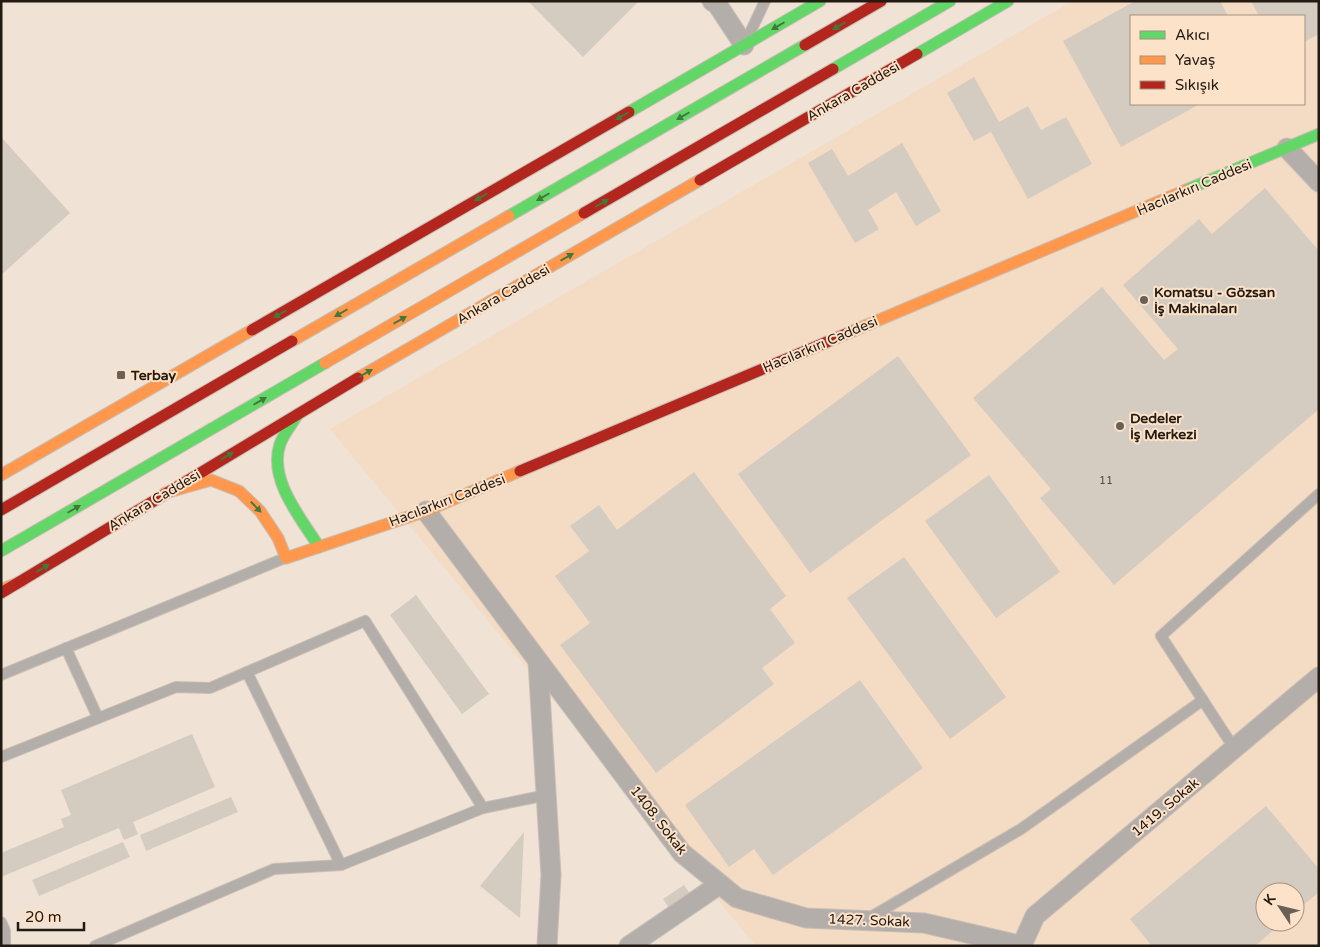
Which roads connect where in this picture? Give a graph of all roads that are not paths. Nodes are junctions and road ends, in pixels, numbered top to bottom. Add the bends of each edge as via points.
1 (712, 1) edge
2 (765, 1) edge
3 (820, 1) edge
4 (882, 1) edge
5 (950, 1) edge
6 (1008, 1) edge
7 (827, 18) dead end
8 (744, 45) junction
9 (713, 98) junction
10 (1319, 134) edge
11 (1287, 148) junction
12 (1319, 182) edge
13 (299, 412) junction
14 (1, 475) edge
15 (165, 493) junction
16 (1319, 494) edge
17 (1, 510) edge
18 (426, 511) junction
19 (319, 547) junction
20 (1, 551) edge
21 (286, 558) junction
22 (1, 592) edge
23 (66, 648) junction
24 (538, 661) junction
25 (248, 672) junction
26 (1, 675) edge
27 (1319, 677) edge
28 (1203, 700) junction
29 (98, 718) junction
30 (1234, 748) junction
31 (1, 757) edge
32 (547, 795) junction
33 (483, 808) junction
34 (341, 865) junction
35 (720, 884) junction
36 (866, 920) junction
37 (1, 922) edge
38 (5, 946) edge
39 (95, 946) edge
40 (548, 946) edge
41 (629, 946) edge
42 (1022, 946) edge

1 - 8 street
2 - 8 lane
3 -> 8 main road
4 -> 9 main road
20 -> 5 main road
13 -> 6 main road, Ankara Caddesi
7 - 9 main road
8 -> 14 main road
9 -> 17 main road
10 - 11 main road, Hacılarkırı Caddesi
11 - 12 street
11 - 18 main road, Hacılarkırı Caddesi
15 -> 13 main road, Ankara Caddesi
13 - 19 main road via 279,446 277,468 290,500
15 -> 21 main road via 211,480 239,491 260,511 278,538
22 -> 15 main road, Ankara Caddesi
16 - 28 lane via 1161,636
18 - 19 main road, Hacılarkırı Caddesi
18 - 24 street, 1408. Sokak
19 - 21 main road, Hacılarkırı Caddesi
21 - 23 lane
23 - 26 lane
23 - 29 lane
24 - 32 street
24 - 35 street, 1408. Sokak via 682,853
25 - 29 lane via 210,688 176,687
25 - 33 lane via 365,621
25 - 34 lane
27 - 30 street, 1419. Sokak
28 - 30 lane
28 - 36 lane via 1021,829
29 - 31 lane
30 - 42 street, 1419. Sokak via 1035,916
32 - 33 lane
32 - 40 street via 552,875
33 - 34 lane
34 - 39 lane via 274,869
35 - 36 street, 1427. Sokak via 737,898 806,918
35 - 41 street
36 - 42 street, 1427. Sokak via 924,922
37 - 38 lane

